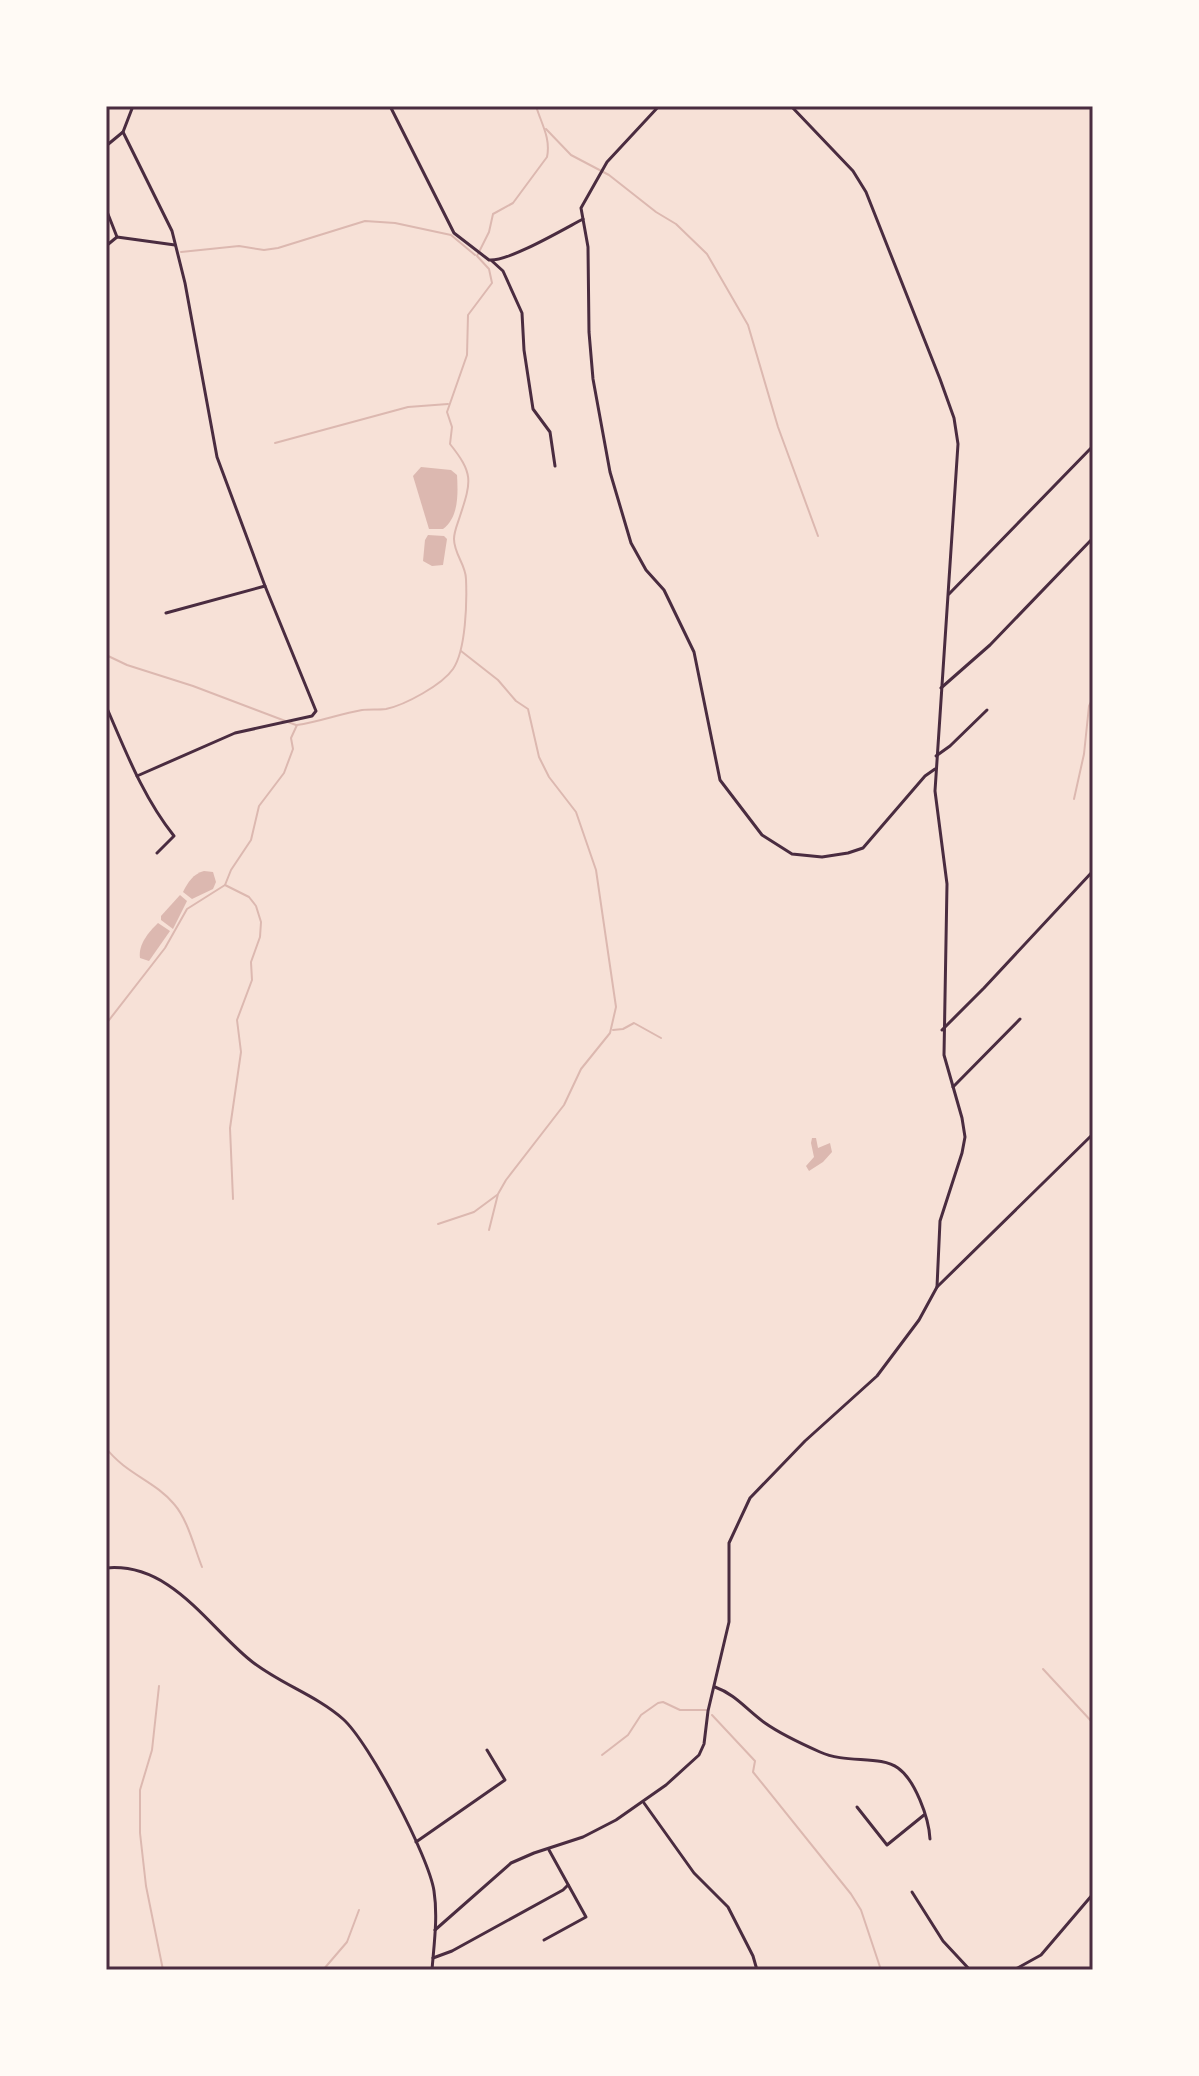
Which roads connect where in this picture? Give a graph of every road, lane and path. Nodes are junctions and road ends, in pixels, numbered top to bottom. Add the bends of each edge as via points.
1 (133, 106) edge
2 (390, 106) edge
3 (659, 106) edge
4 (791, 106) edge
5 (123, 132) junction
6 (106, 146) edge
7 (106, 209) edge
8 (583, 219) junction
9 (117, 237) junction
10 (175, 245) junction
11 (106, 246) edge
12 (492, 261) junction
13 (1093, 446) edge
14 (1089, 450) junction
15 (1093, 454) edge
16 (555, 466) dead end
17 (1093, 538) edge
18 (265, 586) junction
19 (949, 594) junction
20 (166, 613) dead end
21 (941, 688) junction
22 (106, 706) edge
23 (987, 710) dead end
24 (936, 756) junction
25 (935, 769) junction
26 (137, 776) junction
27 (157, 853) dead end
28 (1093, 871) edge
29 (1020, 1019) dead end
30 (942, 1030) junction
31 (953, 1087) junction
32 (1093, 1134) edge
33 (937, 1287) junction
34 (106, 1568) edge
35 (715, 1687) junction
36 (487, 1750) dead end
37 (643, 1803) junction
38 (857, 1807) dead end
39 (924, 1815) junction
40 (930, 1839) dead end
41 (416, 1842) junction
42 (548, 1849) junction
43 (568, 1885) junction
44 (912, 1892) dead end
45 (1093, 1894) edge
46 (435, 1930) junction
47 (544, 1940) dead end
48 (433, 1958) junction
49 (432, 1970) edge
50 (757, 1970) edge
51 (970, 1970) edge
52 (1014, 1970) edge

1 - 5 street
2 - 12 street via 454,233
3 - 8 street via 607,162 581,208
4 - 19 street via 853,171 866,192 954,418 958,444
5 - 6 street
5 - 10 street
7 - 9 street
8 - 12 street
8 - 25 street via 593,379 610,472 631,543 664,590 694,652 720,780 762,835 792,854 822,857 863,848
9 - 10 street
9 - 11 street
10 - 18 street via 217,457
12 - 16 street via 503,271 522,313 533,409 550,432
13 - 14 street
14 - 15 street
14 - 19 street
17 - 21 street
18 - 20 street
18 - 26 street via 316,711 235,733
19 - 21 street
21 - 24 street
22 - 26 street
23 - 24 street
24 - 25 street
25 - 30 street via 947,884
26 - 27 street via 174,836
28 - 30 street
29 - 31 street
30 - 31 street
31 - 33 street via 965,1137 940,1221
32 - 33 street
33 - 35 street via 877,1376 759,1487 731,1537 729,1622
34 - 41 street via 138,1570 161,1580 251,1661 342,1718 364,1742
35 - 37 street via 699,1755
35 - 39 street via 765,1723 820,1752 896,1766 914,1785
36 - 41 street via 505,1780
37 - 42 street via 583,1837
37 - 50 street via 694,1873 728,1907
38 - 39 street via 887,1845
39 - 40 street
41 - 46 street via 434,1890
42 - 43 street
42 - 46 street via 511,1863
43 - 47 street via 586,1917
43 - 48 street
44 - 51 street via 943,1941
45 - 52 street via 1041,1955
46 - 48 street
48 - 49 street

